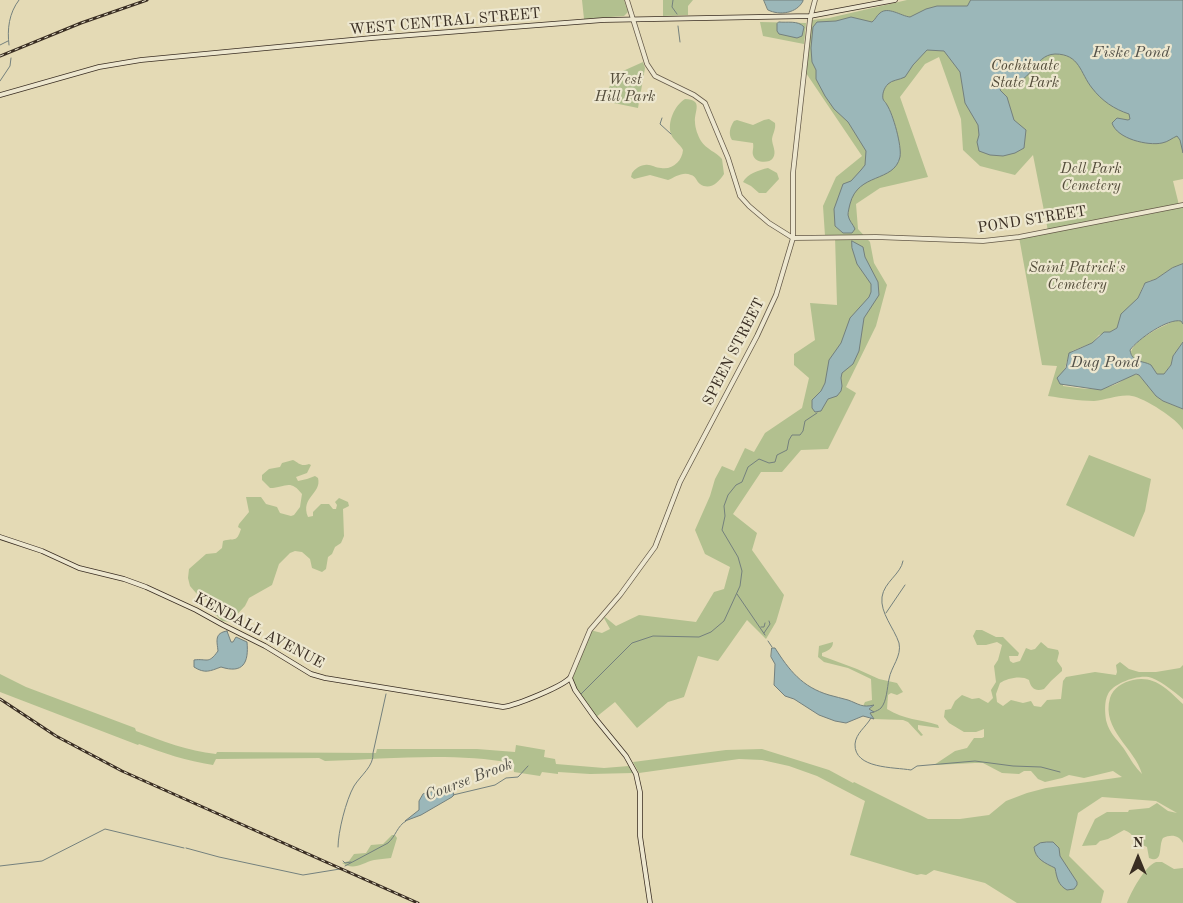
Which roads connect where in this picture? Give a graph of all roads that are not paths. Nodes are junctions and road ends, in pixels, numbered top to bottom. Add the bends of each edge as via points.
1 (627, 0) edge
2 (815, 0) edge
3 (895, 0) edge
4 (810, 16) junction
5 (633, 19) junction
6 (0, 95) edge
7 (1183, 205) edge
8 (793, 238) junction
9 (0, 537) edge
10 (570, 678) junction
11 (565, 683) junction
12 (576, 690) junction
13 (650, 903) edge

1 - 5 main road
2 - 4 main road, SPEEN STREET
3 - 4 main road, WEST CENTRAL STREET
4 - 5 main road, WEST CENTRAL STREET
4 - 8 main road, SPEEN STREET via 793,173
5 - 6 main road, WEST CENTRAL STREET via 385,37 142,60 103,66
5 - 8 main road via 651,72 694,95 707,106 743,199 775,228
7 - 8 main road, POND STREET via 983,241
8 - 10 main road, SPEEN STREET via 768,312 684,474 655,547 590,630
9 - 11 main road, KENDALL AVENUE via 79,568 146,586 325,678 503,707
10 - 11 main road, KENDALL AVENUE
10 - 12 main road
11 - 12 main road
12 - 13 main road via 626,756 637,776 640,832

